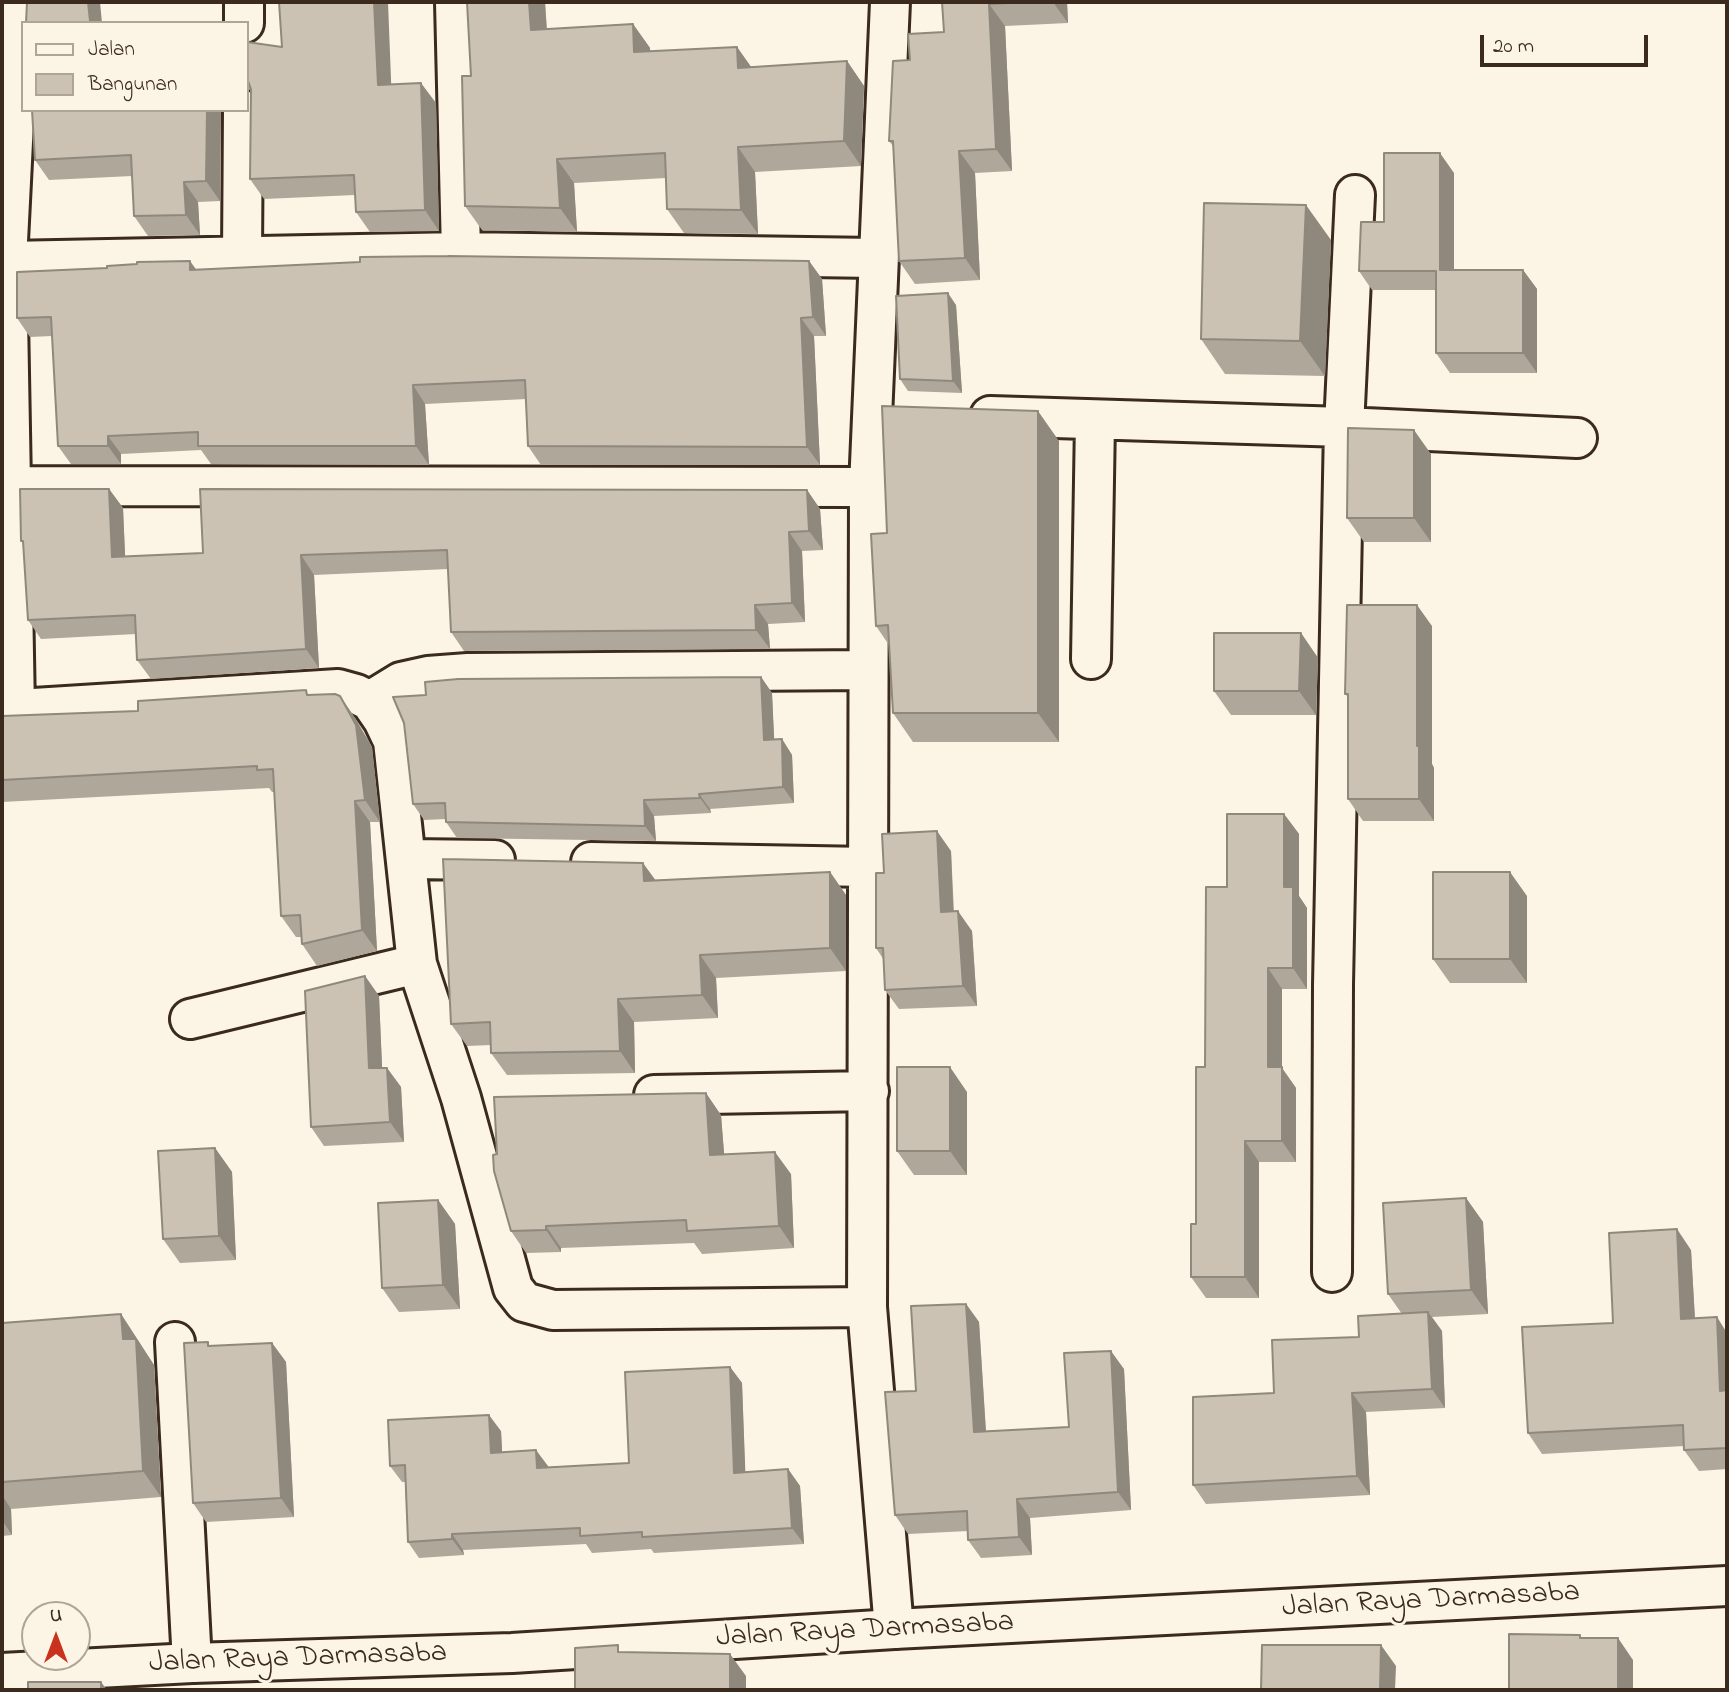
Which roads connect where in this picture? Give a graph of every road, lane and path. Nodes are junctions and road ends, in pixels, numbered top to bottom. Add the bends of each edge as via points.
1 (20, 2) edge
2 (244, 2) edge
3 (455, 2) edge
4 (890, 2) edge
5 (244, 21) edge
6 (243, 112) edge
7 (1355, 195) dead end
8 (461, 252) junction
9 (242, 256) junction
10 (877, 258) junction
11 (7, 261) junction
12 (956, 415) edge
13 (1095, 421) junction
14 (1344, 427) junction
15 (1577, 438) dead end
16 (7, 486) edge
17 (869, 486) junction
18 (1091, 659) dead end
19 (868, 670) junction
20 (370, 701) junction
21 (8, 710) edge
22 (407, 859) junction
23 (868, 867) junction
24 (417, 964) junction
25 (190, 1019) dead end
26 (869, 1091) junction
27 (624, 1095) edge
28 (502, 1097) edge
29 (461, 1098) junction
30 (1332, 1272) dead end
31 (867, 1307) junction
32 (175, 1342) dead end
33 (1727, 1586) edge
34 (894, 1629) junction
35 (192, 1663) junction
36 (2, 1673) edge

1 - 11 street
2 - 5 street
3 - 8 street
4 - 10 street
6 - 9 street
7 - 14 street
8 - 9 street
8 - 10 street
9 - 11 street
10 - 17 street via 886,412
11 - 16 street
12 - 13 street
13 - 14 street
13 - 18 street
14 - 15 street
14 - 30 street
16 - 17 street
16 - 21 street
17 - 19 street
19 - 20 street via 468,673 401,682
19 - 23 street
20 - 21 street via 338,689
20 - 22 street via 393,741
22 - 23 street
22 - 24 street
23 - 26 street
24 - 25 street
24 - 29 street
26 - 27 street
26 - 31 street
28 - 29 street
29 - 31 street via 513,1288 524,1302 553,1310
31 - 34 street
32 - 35 street
33 - 34 street, Jalan Raya Darmasaba
34 - 35 street, Jalan Raya Darmasaba via 512,1653
35 - 36 street, Jalan Raya Darmasaba

